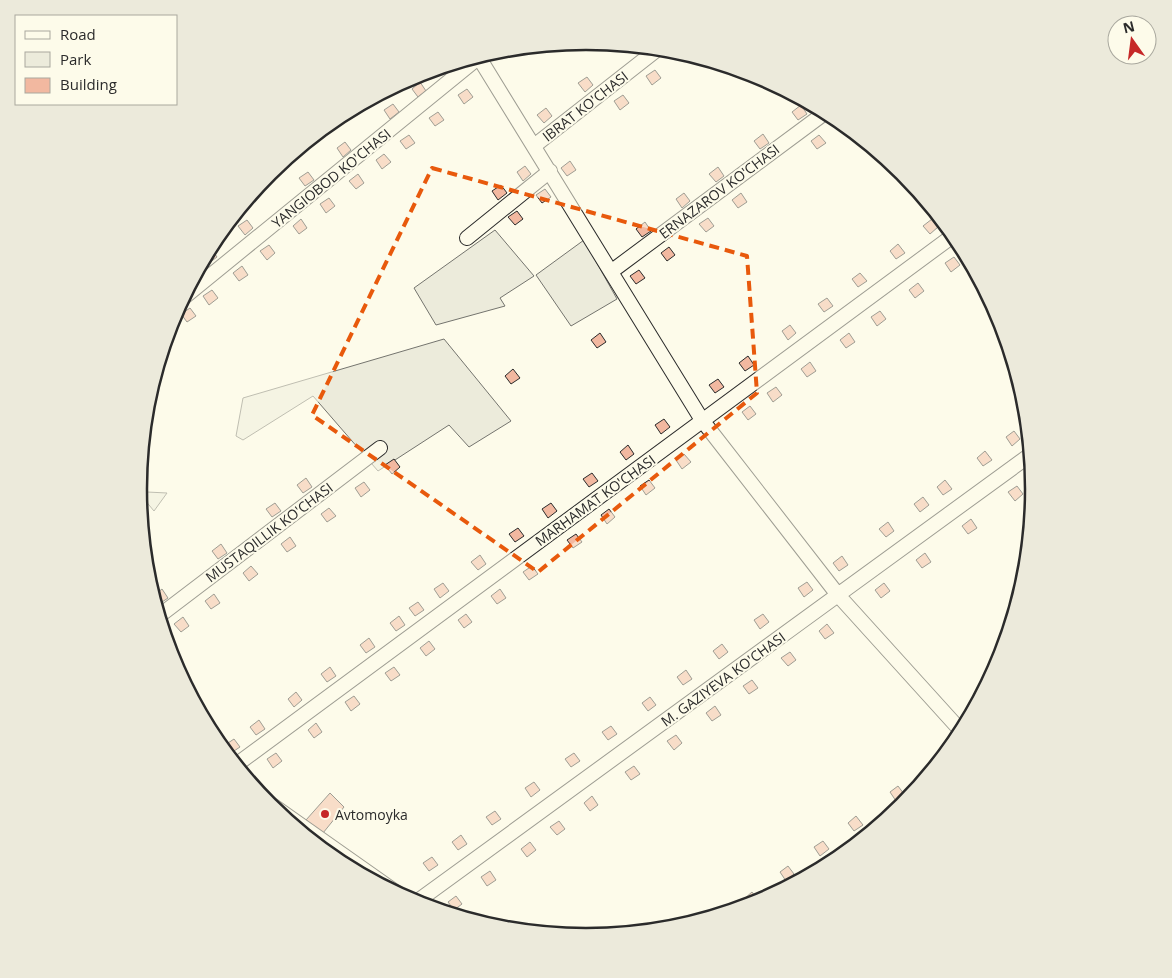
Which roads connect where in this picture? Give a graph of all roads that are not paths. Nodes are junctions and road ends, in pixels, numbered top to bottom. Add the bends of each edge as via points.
1 (650, 55) edge
2 (482, 62) edge
3 (468, 66) edge
4 (819, 117) edge
5 (534, 146) junction
6 (550, 171) junction
7 (467, 238) dead end
8 (947, 240) edge
9 (612, 271) junction
10 (196, 287) edge
11 (702, 420) junction
12 (380, 448) dead end
13 (1024, 459) edge
14 (838, 595) junction
15 (165, 612) edge
16 (956, 725) edge
17 (242, 761) edge
18 (423, 897) edge

1 - 5 street, IBRAT KO'CHASI
2 - 5 street
3 - 10 street, YANGIOBOD KO'CHASI
4 - 9 street, ERNAZAROV KO'CHASI
5 - 6 street
6 - 7 street
6 - 9 street
8 - 11 street, MARHAMAT KO'CHASI
9 - 11 street
11 - 14 street
11 - 17 street, MARHAMAT KO'CHASI
12 - 15 street, MUSTAQILLIK KO'CHASI
13 - 14 street, M. GAZIYEVA KO'CHASI
14 - 16 street
14 - 18 street, M. GAZIYEVA KO'CHASI

